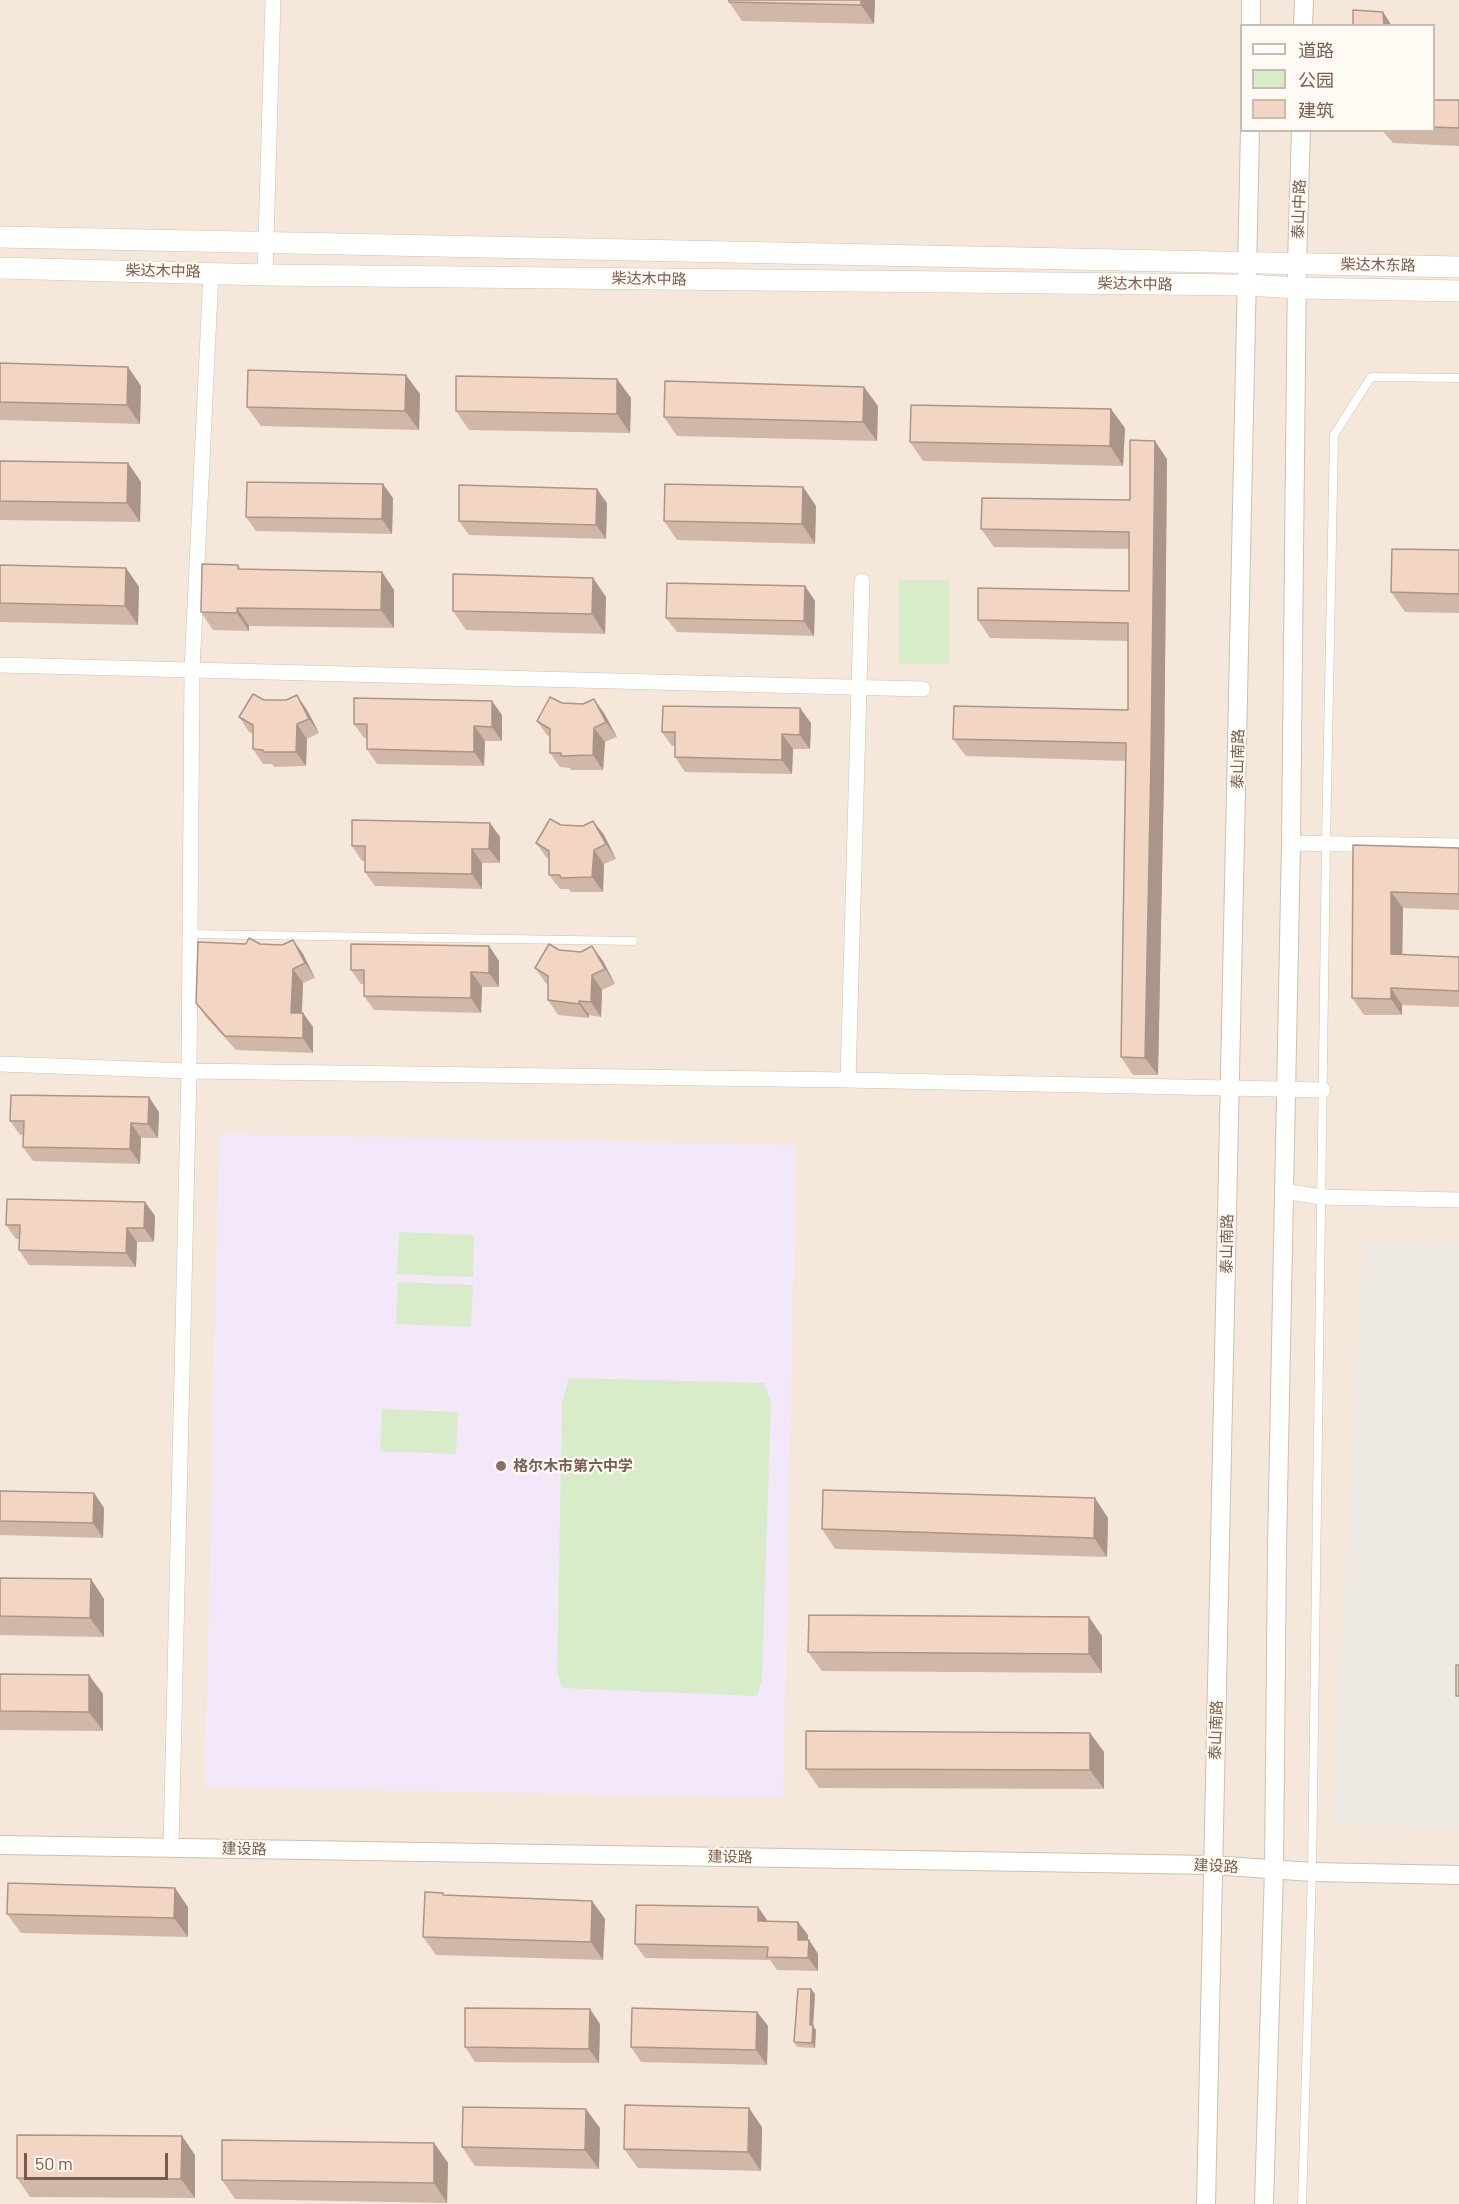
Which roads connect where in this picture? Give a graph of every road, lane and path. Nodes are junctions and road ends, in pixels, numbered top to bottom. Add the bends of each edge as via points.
1 (273, 0) edge
2 (1251, 0) edge
3 (1304, 0) edge
4 (1251, 24) edge
5 (1304, 24) edge
6 (1250, 132) edge
7 (1301, 132) edge
8 (0, 237) edge
9 (265, 242) junction
10 (1248, 261) junction
11 (1297, 264) junction
12 (1459, 267) edge
13 (0, 268) edge
14 (211, 272) junction
15 (265, 274) junction
16 (1248, 285) junction
17 (1297, 288) junction
18 (1459, 291) edge
19 (1459, 378) edge
20 (862, 581) dead end
21 (0, 665) edge
22 (192, 670) junction
23 (859, 687) junction
24 (923, 689) dead end
25 (1291, 843) junction
26 (1326, 843) junction
27 (1459, 846) edge
28 (190, 934) junction
29 (633, 941) dead end
30 (0, 1064) edge
31 (189, 1071) junction
32 (848, 1080) junction
33 (1231, 1088) junction
34 (1286, 1089) junction
35 (1323, 1090) junction
36 (1284, 1191) junction
37 (1321, 1197) junction
38 (1459, 1200) edge
39 (0, 1845) edge
40 (171, 1848) junction
41 (1212, 1865) junction
42 (1274, 1870) junction
43 (1312, 1872) junction
44 (1459, 1875) edge
45 (1206, 2204) edge
46 (1264, 2204) edge
47 (1302, 2204) edge

1 - 9 street
2 - 4 street
3 - 5 street
6 - 10 street
7 - 11 street, 泰山中路
8 - 9 main road, 柴达木中路
9 - 10 main road, 柴达木中路
9 - 15 street
10 - 11 main road, 柴达木中路
10 - 16 street
11 - 12 main road, 柴达木东路
11 - 17 street, 泰山中路
13 - 14 main road, 柴达木中路
14 - 15 main road, 柴达木中路
14 - 22 street
15 - 16 main road, 柴达木中路
16 - 17 main road, 柴达木中路
16 - 33 street, 泰山南路
17 - 18 main road, 柴达木东路
17 - 25 street
19 - 26 lane via 1371,376 1334,435
20 - 23 street
21 - 22 street
22 - 23 street
22 - 28 street
23 - 24 street
23 - 32 street
25 - 26 street
25 - 34 street
26 - 27 street
26 - 35 lane
28 - 29 lane
28 - 31 street
30 - 31 street
31 - 32 street
31 - 40 street
32 - 33 street
33 - 34 street
33 - 41 street, 泰山南路
34 - 35 street
34 - 36 street
35 - 37 lane
36 - 37 street
36 - 42 street
37 - 38 street
37 - 43 lane
39 - 40 street, 建设路
40 - 41 street, 建设路
41 - 42 street, 建设路
41 - 45 street, 泰山南路
42 - 43 street, 建设路
42 - 46 street
43 - 44 street, 建设路
43 - 47 lane

